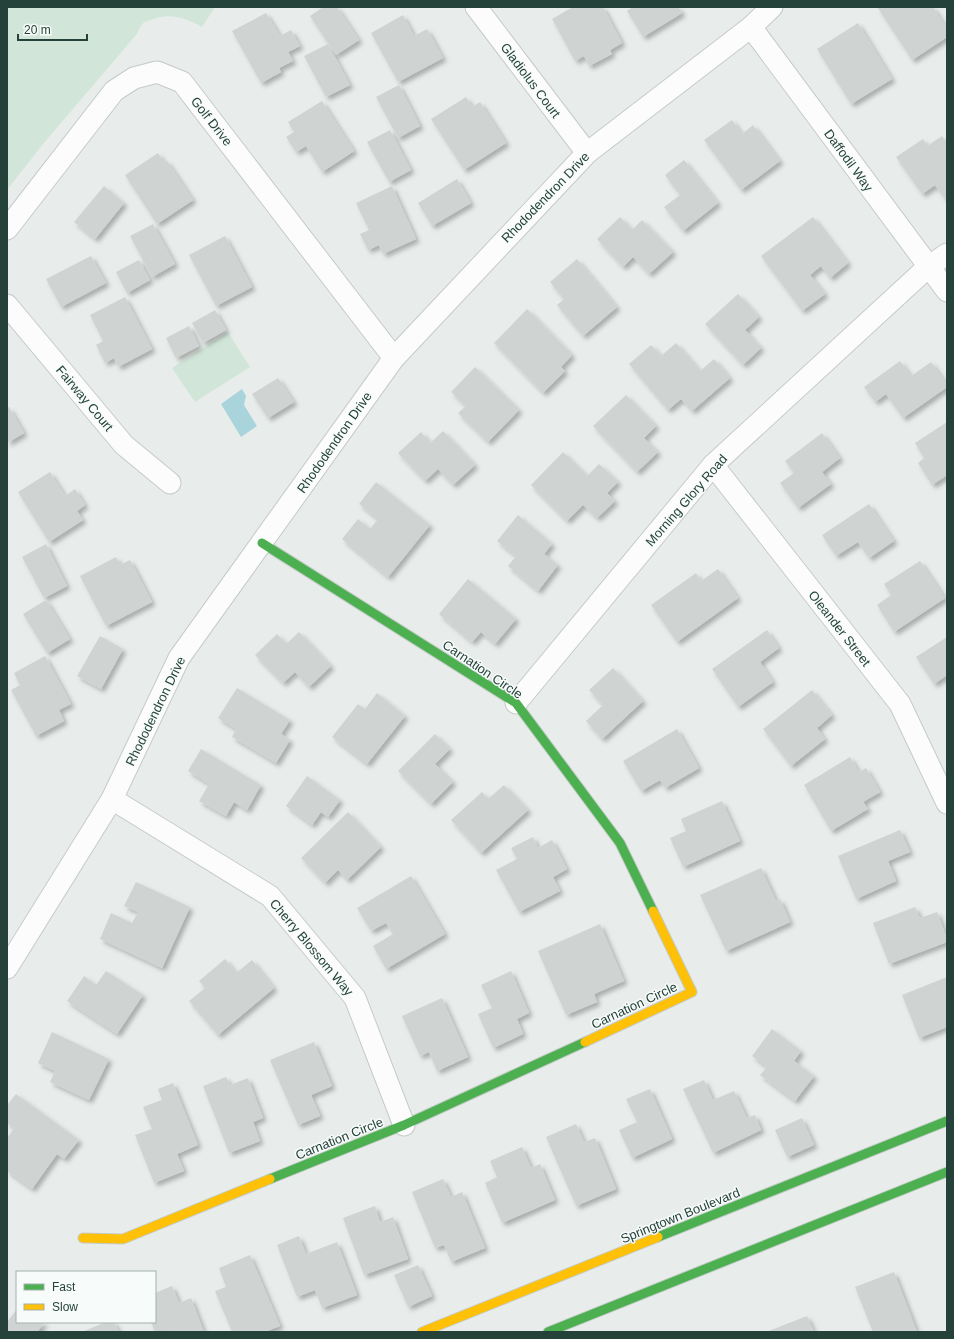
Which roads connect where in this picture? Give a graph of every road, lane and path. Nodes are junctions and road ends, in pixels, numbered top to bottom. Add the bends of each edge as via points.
1 (476, 7) edge
2 (772, 7) edge
3 (751, 28) junction
4 (587, 153) junction
5 (7, 228) edge
6 (947, 254) edge
7 (928, 267) junction
8 (947, 291) edge
9 (7, 304) edge
10 (394, 358) junction
11 (713, 465) junction
12 (170, 483) dead end
13 (262, 543) junction
14 (516, 703) junction
15 (112, 799) junction
16 (947, 803) edge
17 (7, 968) edge
18 (947, 1121) edge
19 (404, 1125) junction
20 (947, 1172) edge
21 (83, 1238) dead end
22 (422, 1332) edge
23 (548, 1332) edge

1 - 4 street, Gladiolus Court
2 - 3 street, Rhododendron Drive
3 - 4 street, Rhododendron Drive
3 - 7 street, Daffodil Way
4 - 10 street, Rhododendron Drive
5 - 10 street, Golf Drive via 114,91 134,78 157,72 182,82
6 - 7 street, Morning Glory Road
7 - 8 street, Daffodil Way
7 - 11 street, Morning Glory Road
9 - 12 street, Fairway Court via 124,445
10 - 13 street, Rhododendron Drive
11 - 14 street, Morning Glory Road
11 - 16 street, Oleander Street via 900,704
13 - 14 street, Carnation Circle
13 - 15 street, Rhododendron Drive via 179,658
14 - 19 street, Carnation Circle via 620,843 692,992
15 - 17 street, Rhododendron Drive
15 - 19 street, Cherry Blossom Way via 270,896 355,998
18 - 22 street, Springtown Boulevard
19 - 21 street, Carnation Circle via 123,1239
20 - 23 street

